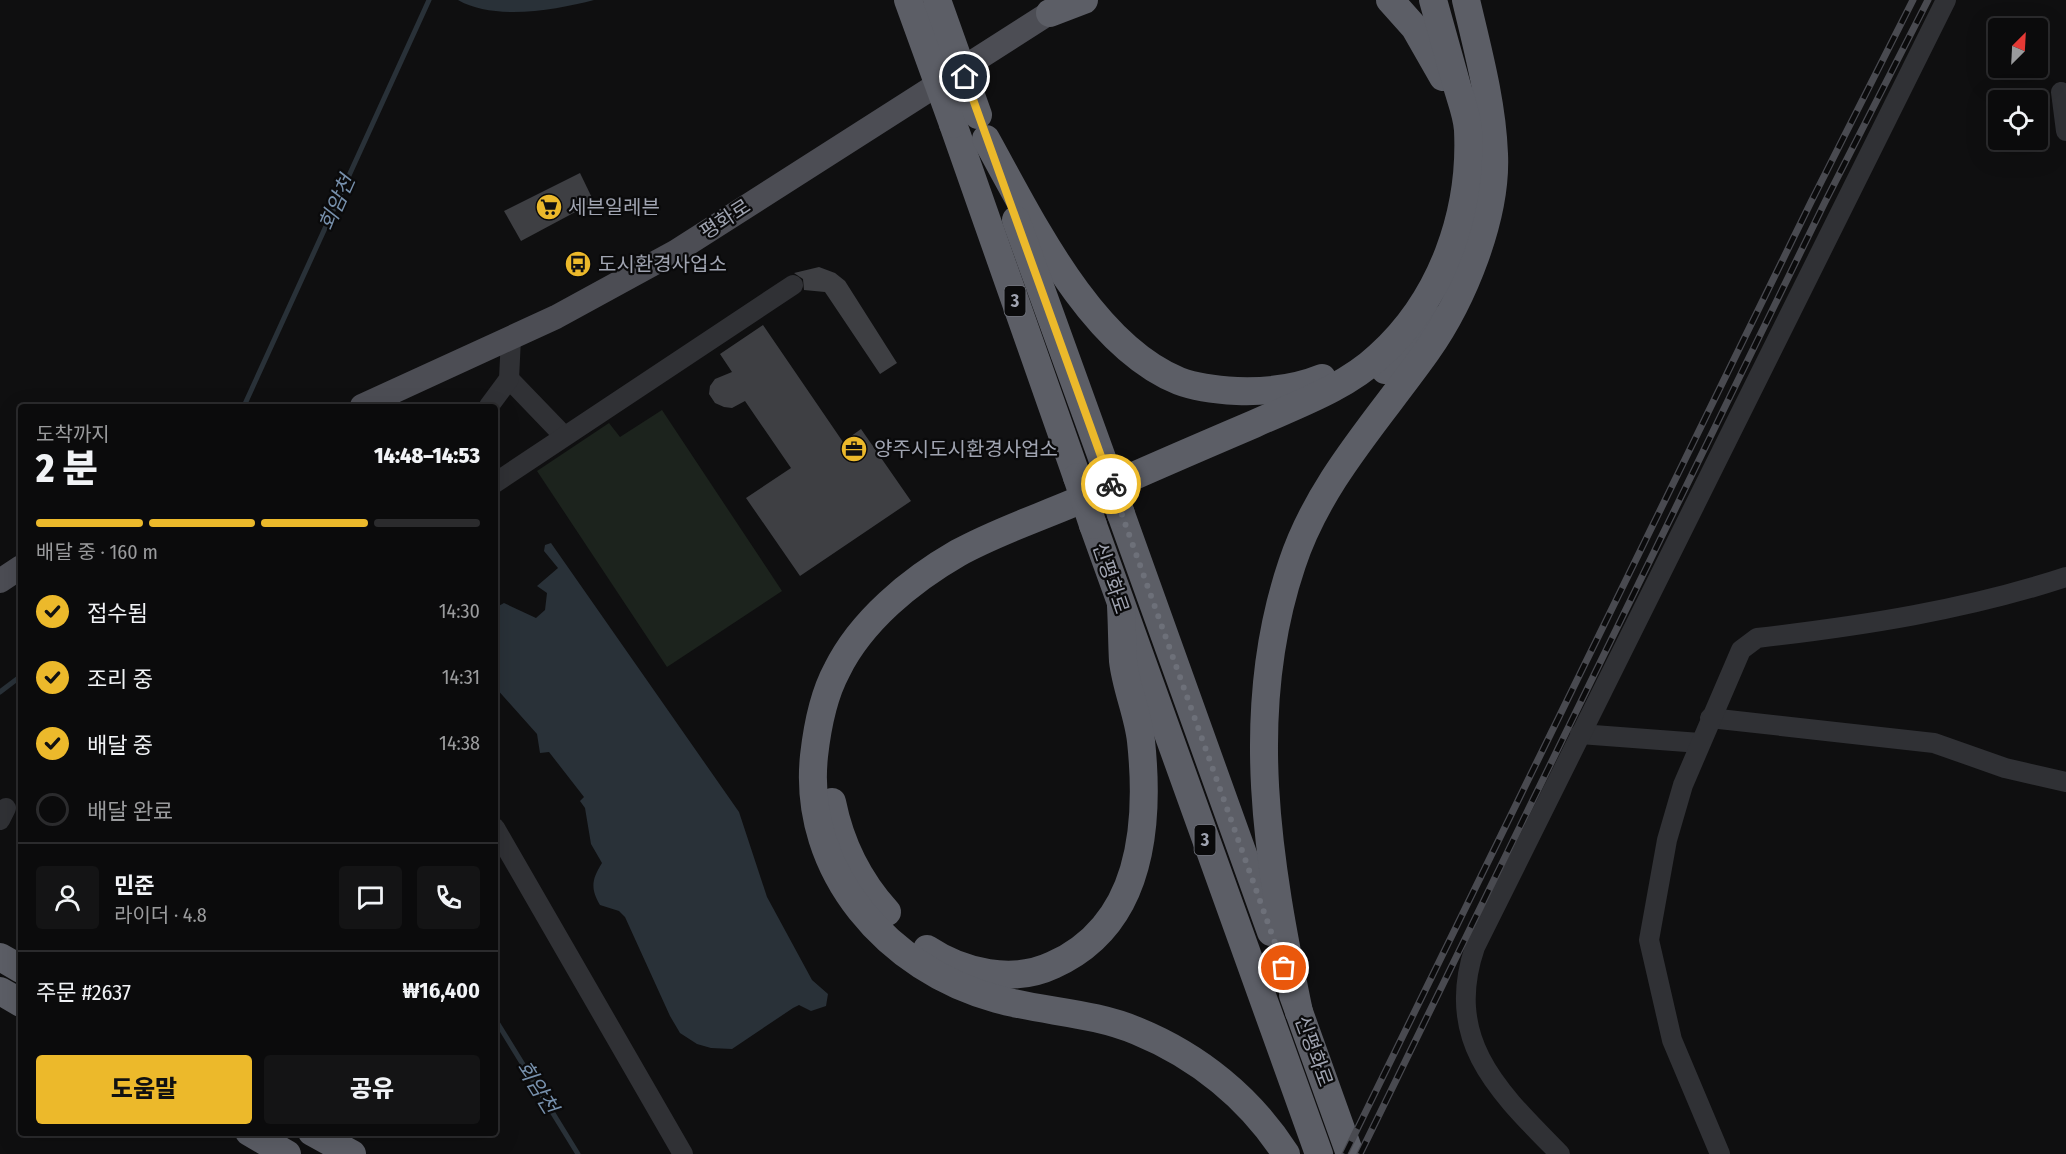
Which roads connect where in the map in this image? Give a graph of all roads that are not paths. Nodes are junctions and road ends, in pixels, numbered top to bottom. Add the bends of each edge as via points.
1 (908, 0) edge
2 (937, 0) edge
3 (1084, 0) edge
4 (1390, 0) edge
5 (1433, 0) edge
6 (1466, 0) edge
7 (1946, 0) edge
8 (1060, 7) edge
9 (2061, 92) dead end
10 (1468, 125) junction
11 (972, 126) junction
12 (2066, 131) edge
13 (793, 285) dead end
14 (1447, 317) junction
15 (1403, 329) junction
16 (511, 338) junction
17 (509, 380) junction
18 (366, 404) edge
19 (491, 404) edge
20 (564, 436) junction
21 (498, 481) edge
22 (18, 569) edge
23 (2066, 577) edge
24 (0, 581) edge
25 (1121, 606) junction
26 (1710, 718) junction
27 (1580, 734) junction
28 (1700, 743) junction
29 (2066, 782) edge
30 (498, 833) edge
31 (0, 957) edge
32 (18, 967) edge
33 (0, 991) edge
34 (18, 1001) edge
35 (1299, 1012) junction
36 (256, 1136) edge
37 (319, 1136) edge
38 (287, 1154) edge
39 (352, 1154) edge
40 (683, 1154) edge
41 (1286, 1154) edge
42 (1319, 1154) edge
43 (1350, 1154) edge
44 (1560, 1154) edge
45 (1720, 1154) edge

1 - 11 highway, 신평화로 / 3, bridge
2 - 11 highway, 신평화로 / 3, bridge
3 - 8 highway
4 - 10 highway via 1415,28
5 - 10 highway
6 - 14 highway via 1484,79 1494,156 1476,255 1466,285
7 - 27 street
8 - 16 main road, 평화로 via 675,252
9 - 12 street
10 - 15 highway via 1462,205 1449,252 1430,294
11 - 15 highway via 1047,248 1104,326 1138,356 1179,381 1218,390 1257,392 1302,386 1351,365
11 - 25 highway, 신평화로 / 3, bridge via 1077,477
11 - 35 highway, 신평화로 / 3, bridge via 1106,469
13 - 20 street
14 - 25 highway via 1387,369 1343,398 972,566 911,609 874,647 849,684 836,725 830,795 837,825 872,896 929,951 989,974 1015,976 1042,970 1081,950 1097,936 1118,906 1135,872 1142,836 1144,790 1140,739 1124,662
14 - 35 highway via 1428,350 1360,437 1313,516 1292,562 1279,608 1263,711 1263,766 1266,818 1283,936
15 - 41 highway via 1381,355 1354,376 958,553 897,595 860,634 836,671 814,755 813,801 825,849 846,891 883,938 909,959 968,991 1096,1018 1136,1030 1173,1049 1212,1072 1246,1101
16 - 17 street
16 - 18 main road, 평화로
17 - 19 street
17 - 20 street
20 - 21 street
22 - 24 main road
23 - 26 street via 1927,614 1756,638 1741,650
25 - 42 highway, 신평화로 / 3
26 - 28 street
26 - 29 street via 1934,743 2005,768
27 - 28 street
27 - 44 street via 1475,947 1467,971 1464,1004 1469,1032 1489,1075
28 - 45 street via 1667,840 1649,940 1672,1040
30 - 40 street
31 - 32 highway
33 - 34 highway
35 - 43 highway, 신평화로 / 3
36 - 38 highway
37 - 39 highway

